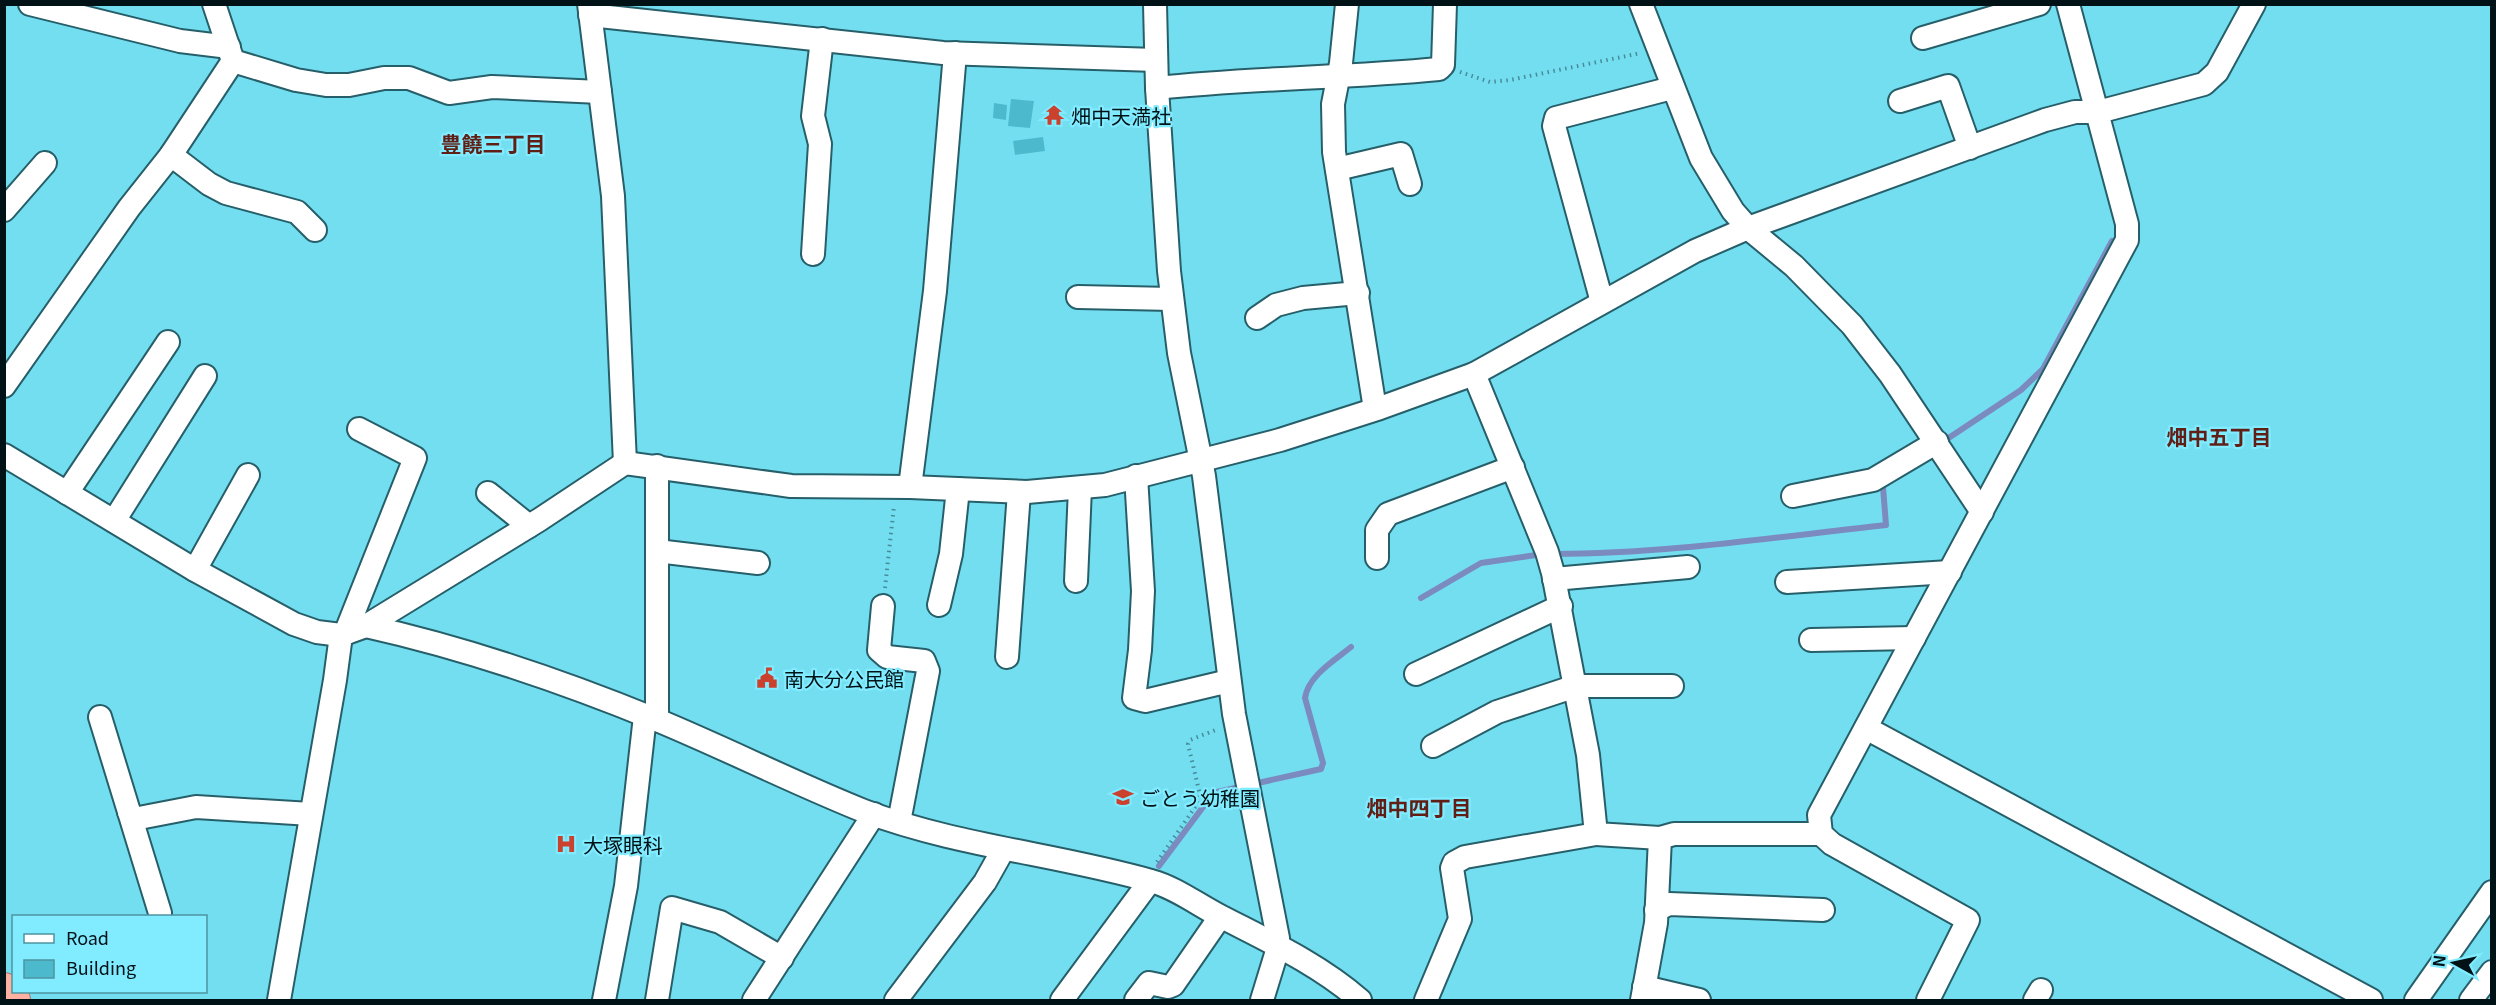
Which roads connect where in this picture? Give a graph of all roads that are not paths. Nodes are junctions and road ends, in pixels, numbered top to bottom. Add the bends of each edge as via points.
1 (30, 4) edge
2 (214, 4) edge
3 (1155, 4) edge
4 (1347, 4) edge
5 (1445, 4) edge
6 (1641, 4) edge
7 (2039, 4) edge
8 (2068, 4) edge
9 (2254, 4) edge
10 (590, 10) edge
11 (1923, 38) dead end
12 (822, 39) junction
13 (955, 53) junction
14 (231, 54) junction
15 (1156, 60) junction
16 (1338, 77) junction
17 (1157, 88) junction
18 (1672, 88) junction
19 (600, 92) junction
20 (1900, 101) dead end
21 (2098, 112) junction
22 (1970, 148) junction
23 (171, 154) junction
24 (45, 163) dead end
25 (1337, 169) junction
26 (1410, 184) dead end
27 (4, 210) edge
28 (1748, 228) junction
29 (315, 230) dead end
30 (813, 254) dead end
31 (1358, 293) junction
32 (1078, 297) dead end
33 (1172, 299) junction
34 (1602, 302) junction
35 (1257, 318) dead end
36 (168, 342) dead end
37 (1474, 374) junction
38 (205, 376) dead end
39 (4, 386) edge
40 (1375, 410) junction
41 (359, 429) dead end
42 (1936, 442) junction
43 (4, 455) edge
44 (1200, 459) junction
45 (625, 463) junction
46 (657, 466) junction
47 (1513, 467) junction
48 (248, 475) dead end
49 (1136, 476) junction
50 (903, 487) junction
51 (1080, 488) junction
52 (958, 489) junction
53 (1019, 492) junction
54 (67, 493) junction
55 (488, 494) dead end
56 (1793, 496) dead end
57 (1982, 512) junction
58 (114, 521) junction
59 (529, 526) junction
60 (657, 551) junction
61 (1377, 558) dead end
62 (758, 562) dead end
63 (1688, 567) dead end
64 (195, 570) junction
65 (1950, 572) junction
66 (1554, 579) junction
67 (1076, 581) dead end
68 (1787, 582) dead end
69 (939, 605) dead end
70 (883, 606) road end
71 (1561, 606) junction
72 (351, 631) junction
73 (1914, 638) junction
74 (1811, 640) dead end
75 (1007, 657) dead end
76 (1416, 674) dead end
77 (1229, 681) junction
78 (1576, 686) junction
79 (1672, 686) dead end
80 (100, 717) dead end
81 (651, 718) junction
82 (1866, 728) junction
83 (1433, 746) dead end
84 (129, 812) junction
85 (311, 814) junction
86 (874, 814) junction
87 (899, 822) junction
88 (1820, 825) junction
89 (1596, 834) junction
90 (1660, 838) junction
91 (1003, 850) junction
92 (1147, 880) junction
93 (2492, 892) edge
94 (1656, 910) junction
95 (1824, 910) dead end
96 (160, 913) dead end
97 (1220, 917) junction
98 (1278, 945) junction
99 (782, 958) junction
100 (2492, 972) edge
101 (4, 989) edge
102 (1643, 994) edge
103 (14, 1000) edge
104 (279, 1000) edge
105 (604, 1000) edge
106 (657, 1000) edge
107 (754, 1000) edge
108 (896, 1000) edge
109 (1062, 1000) edge
110 (1136, 1000) edge
111 (1262, 1000) edge
112 (1360, 1000) edge
113 (1426, 1000) edge
114 (1699, 1000) edge
115 (1928, 1000) edge
116 (2371, 1000) edge
117 (2416, 1000) edge
118 (2471, 1000) edge

1 - 14 street
2 - 14 street
3 - 15 street
4 - 16 street
5 - 16 street via 1443,65 1439,69
6 - 18 street
7 - 11 street
8 - 21 street
9 - 21 street via 2217,72 2204,84
10 - 12 street
10 - 19 street
12 - 13 street
12 - 30 street via 813,116 820,144
13 - 15 street
13 - 50 street via 935,291
14 - 19 street via 296,80 326,85 409,78 449,93 492,87
14 - 23 street
15 - 17 street
16 - 17 street via 1228,80
16 - 25 street via 1333,104
17 - 33 street
18 - 28 street via 1701,158
18 - 34 street via 1557,118 1554,126
19 - 45 street via 613,196
20 - 22 street via 1948,86
21 - 22 street via 2075,112 2045,120
21 - 57 street via 2127,224 2127,240
22 - 28 street
23 - 29 street via 226,193 297,212
23 - 39 street
24 - 27 street
25 - 26 street via 1401,154
25 - 31 street
28 - 34 street via 1695,251
28 - 42 street via 1794,266 1852,325
31 - 35 street via 1302,298 1276,305
31 - 40 street
32 - 33 street
33 - 44 street
34 - 37 street
36 - 54 street
37 - 40 street
37 - 47 street
38 - 58 street
40 - 44 street via 1280,440
41 - 72 street via 414,458
42 - 56 street via 1874,480
42 - 57 street
43 - 54 street
44 - 49 street
44 - 77 street
45 - 46 street
45 - 59 street
46 - 50 street via 791,486
46 - 60 street
47 - 61 street via 1388,514 1377,530
47 - 66 street
48 - 64 street
49 - 51 street
49 - 77 street via 1143,591 1134,698 1145,701
50 - 52 street
51 - 53 street
51 - 67 street
52 - 53 street
52 - 69 street via 951,554
53 - 75 street
54 - 58 street
55 - 59 street
57 - 65 street
58 - 64 street
59 - 72 street
60 - 62 street
60 - 81 street
63 - 66 street
64 - 72 street via 294,624 317,632
65 - 68 street
65 - 73 street
66 - 71 street
70 - 87 street via 879,650 886,657 924,661 928,672
71 - 76 street
71 - 78 street
72 - 81 street via 411,636 570,686
72 - 85 street via 335,680
73 - 74 street
73 - 82 street
77 - 98 street
78 - 79 street
78 - 83 street via 1497,712
78 - 89 street
80 - 84 street
81 - 86 street
81 - 105 street
82 - 88 street
82 - 116 street
84 - 85 street via 139,818 196,807
84 - 96 street
85 - 104 street
86 - 87 street
86 - 99 street
87 - 91 street
88 - 90 street
88 - 115 street via 1832,844 1968,920
89 - 90 street
89 - 113 street via 1465,857 1454,863 1460,920
90 - 94 street
91 - 92 street via 1053,857
91 - 108 street via 985,882
92 - 97 street
92 - 109 street
93 - 117 street
94 - 95 street via 1669,904
94 - 102 street
97 - 98 street
97 - 110 street via 1170,988 1149,983
98 - 111 street
98 - 112 street via 1304,958
99 - 106 street via 720,922 672,908
99 - 107 street
100 - 118 street
101 - 103 highway
102 - 114 street

